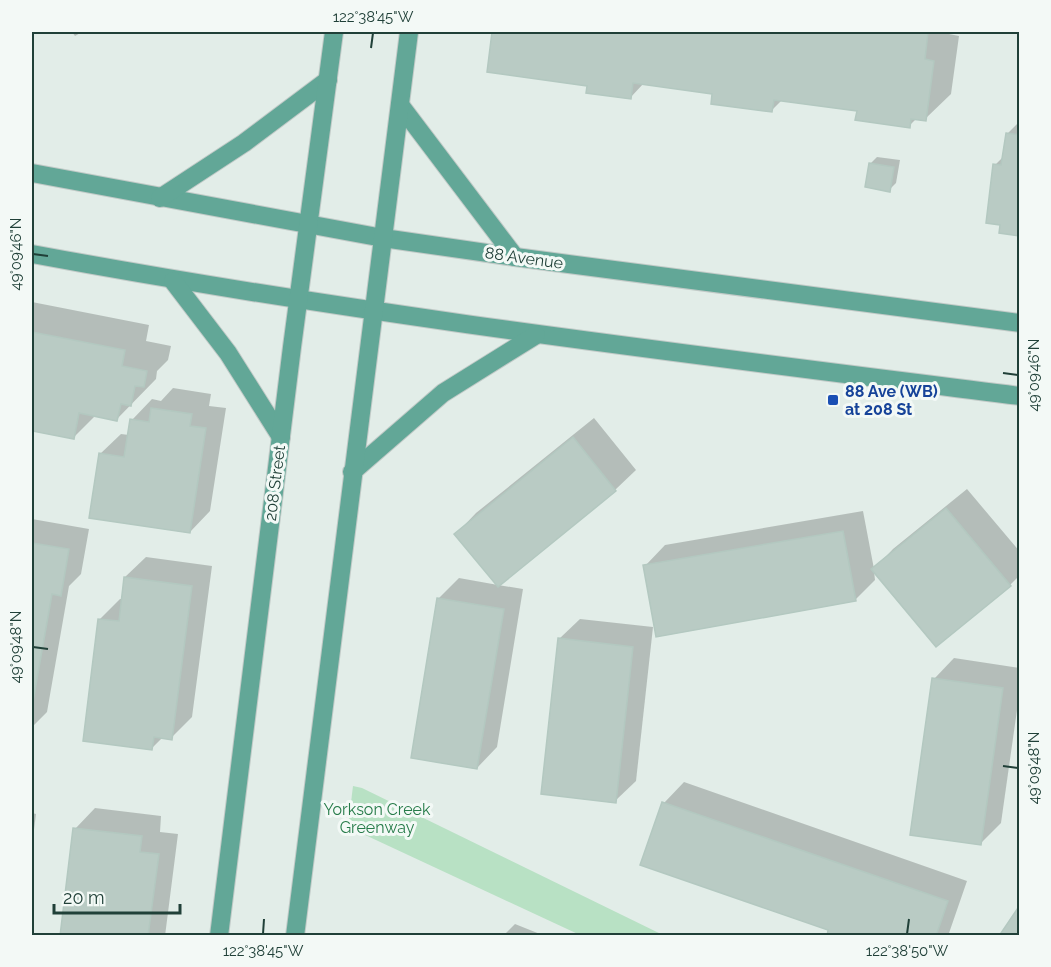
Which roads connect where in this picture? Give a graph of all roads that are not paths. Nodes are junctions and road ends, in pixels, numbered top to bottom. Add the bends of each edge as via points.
1 (334, 32) edge
2 (409, 32) edge
3 (328, 80) junction
4 (400, 105) junction
5 (32, 174) edge
6 (160, 198) junction
7 (309, 226) junction
8 (383, 238) junction
9 (32, 254) edge
10 (515, 258) junction
11 (173, 280) junction
12 (298, 300) junction
13 (373, 312) junction
14 (1020, 323) edge
15 (536, 335) junction
16 (1020, 396) edge
17 (281, 437) junction
18 (352, 472) junction
19 (219, 936) edge
20 (295, 936) edge

1 - 3 main road, 208 Street
2 - 4 main road
3 - 6 main road via 244,143
3 - 7 main road, 208 Street
4 - 8 main road
4 - 10 main road
5 - 6 main road, 88 Avenue
6 - 7 main road, 88 Avenue
7 - 8 main road, 88 Avenue
7 - 12 main road, 208 Street
8 - 10 main road, 88 Avenue
8 - 13 main road
9 - 11 main road
10 - 14 main road, 88 Avenue
11 - 12 main road
11 - 17 main road via 228,353
12 - 13 main road
12 - 17 main road, 208 Street
13 - 15 main road
13 - 18 main road
15 - 16 main road
15 - 18 main road via 443,393
17 - 19 main road, 208 Street
18 - 20 main road

